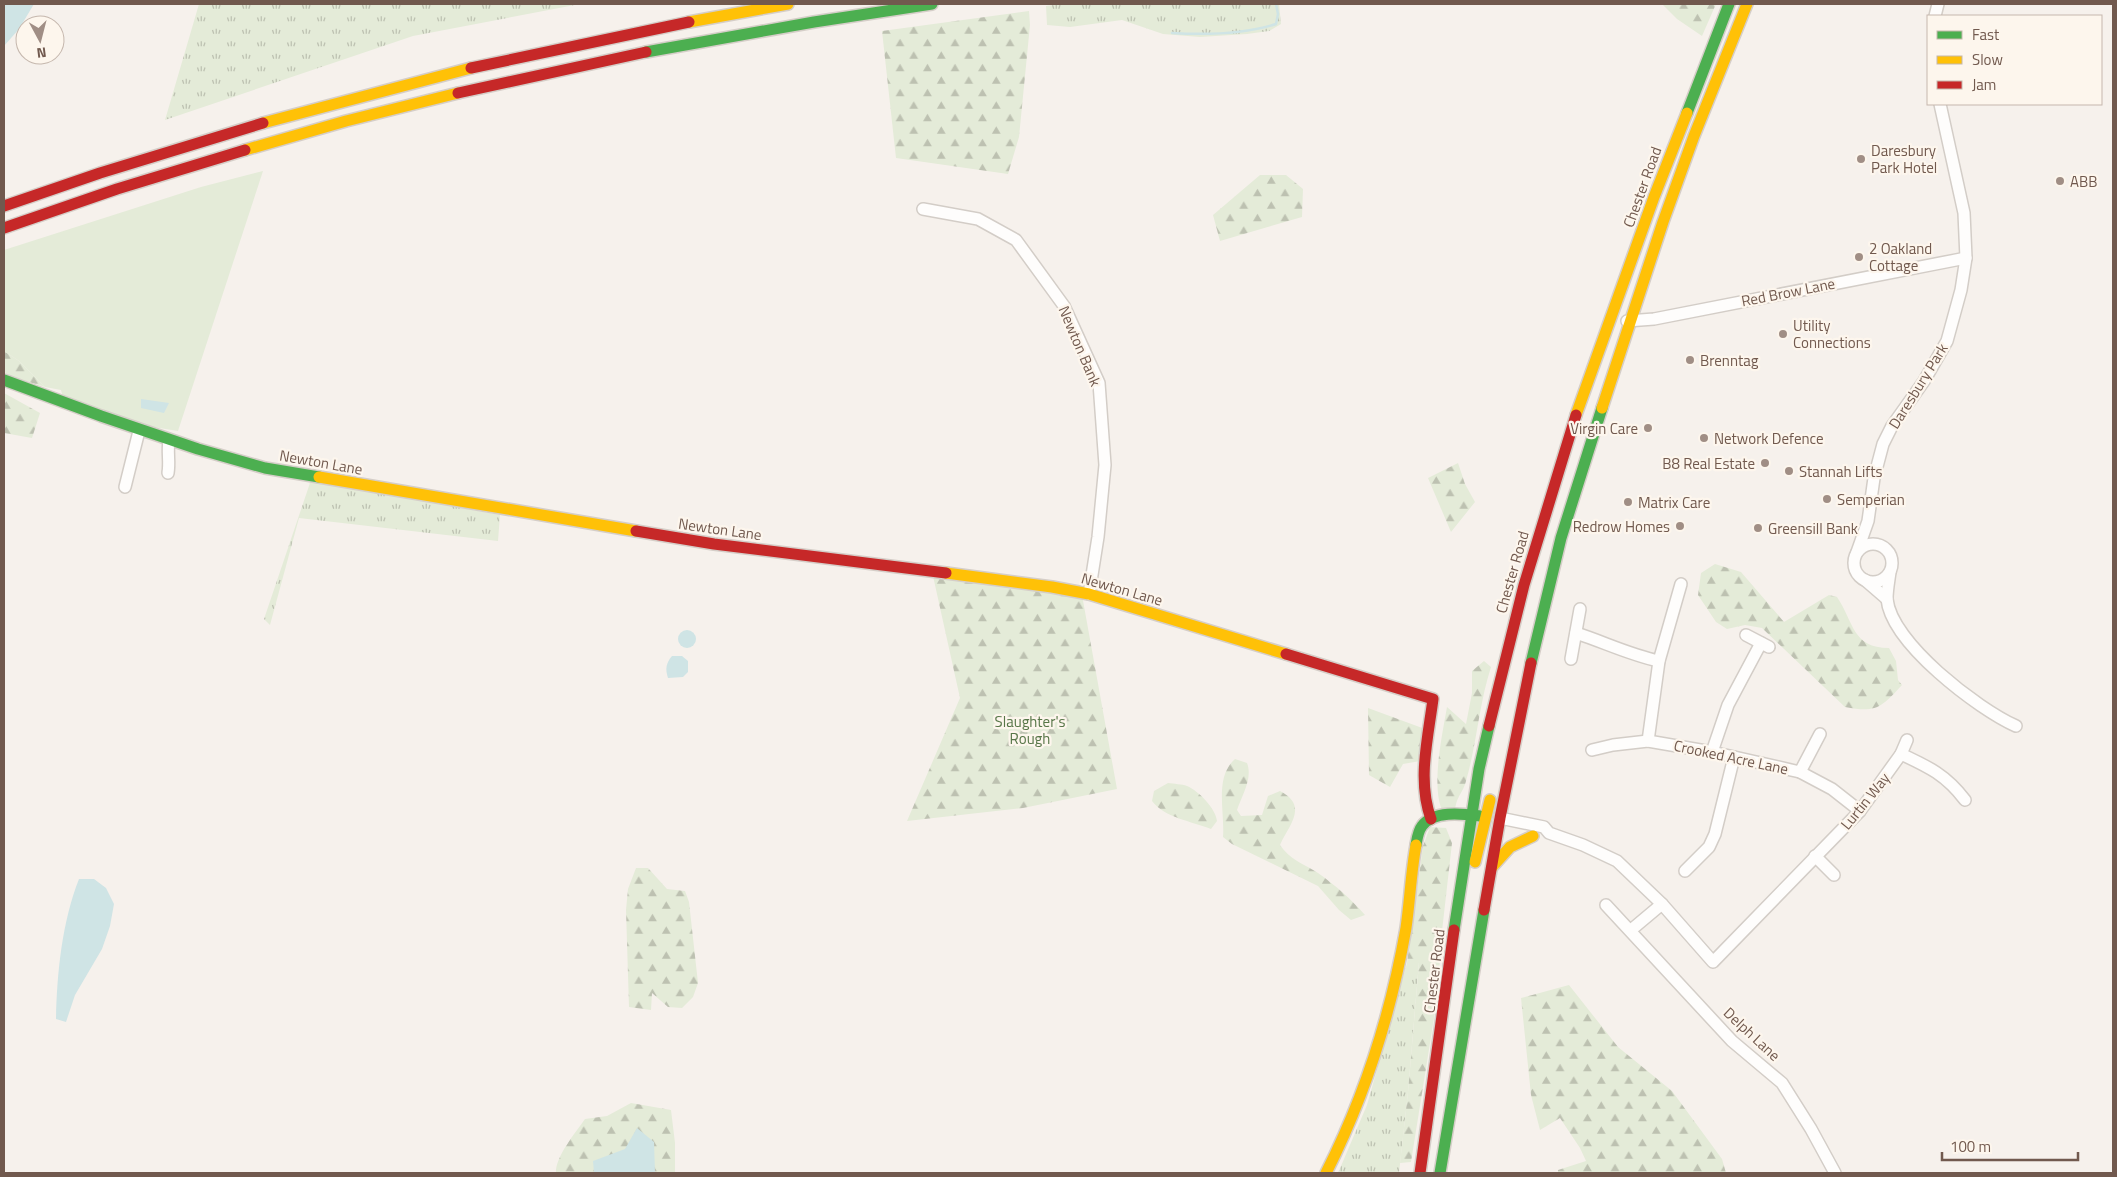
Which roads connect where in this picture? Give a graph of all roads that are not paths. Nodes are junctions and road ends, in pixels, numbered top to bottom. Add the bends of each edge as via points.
1 (788, 4) edge
2 (932, 4) edge
3 (1729, 4) edge
4 (1747, 4) edge
5 (1940, 105) edge
6 (4, 206) edge
7 (923, 209) dead end
8 (4, 228) edge
9 (1966, 258) junction
10 (1611, 316) junction
11 (1630, 321) junction
12 (4, 380) edge
13 (140, 431) junction
14 (169, 440) junction
15 (168, 472) dead end
16 (125, 488) dead end
17 (1868, 521) junction
18 (1882, 546) junction
19 (1857, 552) junction
20 (1890, 572) junction
21 (1865, 580) junction
22 (1681, 584) dead end
23 (1089, 594) junction
24 (1887, 599) junction
25 (1580, 609) dead end
26 (1576, 634) junction
27 (1746, 634) dead end
28 (1571, 659) dead end
29 (1659, 661) junction
30 (1529, 670) junction
31 (2016, 726) dead end
32 (1820, 734) dead end
33 (1907, 740) dead end
34 (1648, 741) junction
35 (1592, 750) dead end
36 (1712, 752) junction
37 (1901, 754) junction
38 (1734, 757) junction
39 (1800, 772) junction
40 (1965, 800) dead end
41 (1860, 812) junction
42 (1435, 818) junction
43 (1500, 818) junction
44 (1470, 820) junction
45 (1485, 822) junction
46 (1497, 831) junction
47 (1549, 833) junction
48 (1533, 836) junction
49 (1815, 856) junction
50 (1491, 869) junction
51 (1685, 871) dead end
52 (1834, 875) dead end
53 (1662, 904) junction
54 (1606, 905) dead end
55 (1631, 930) junction
56 (1448, 980) junction
57 (1326, 1173) edge
58 (1420, 1173) edge
59 (1440, 1173) edge
60 (1834, 1173) edge

1 - 6 main road via 585,42 451,72 180,147
2 - 8 main road via 659,48 458,93 198,164
3 - 10 main road, Chester Road
4 - 11 main road, Chester Road via 1694,136
5 - 9 street, Daresbury Park via 1964,213
7 - 23 street, Newton Bank via 978,219 1016,240 1064,306 1099,383 1105,465
9 - 11 street, Red Brow Lane
9 - 17 street, Daresbury Park via 1947,341 1883,444 1872,485
10 - 11 street, Red Brow Lane
10 - 44 main road, Chester Road via 1524,585 1490,717
11 - 30 main road, Chester Road via 1561,538
12 - 13 main road, Newton Lane
13 - 14 main road, Newton Lane
13 - 16 street
14 - 15 street via 161,456 169,464
14 - 23 main road, Newton Lane via 265,468 679,539
17 - 18 street, Daresbury Park
17 - 19 street, Daresbury Park
18 - 19 street via 1866,545
18 - 20 street, Daresbury Park via 1891,555
19 - 21 street, Daresbury Park via 1855,567
20 - 21 street via 1876,581
20 - 24 street, Daresbury Park
21 - 24 street, Daresbury Park
22 - 29 street
23 - 42 main road, Newton Lane via 1433,699 1424,787 1425,804
24 - 31 street, Daresbury Park via 1896,622 1918,653 1979,706
25 - 26 street
26 - 28 street
26 - 29 street via 1613,645 1635,656
27 - 36 street via 1765,645 1728,705
29 - 34 street
30 - 43 main road, Chester Road
30 - 45 main road via 1520,681
32 - 39 street
33 - 37 street, Lurtin Way
34 - 35 street, Crooked Acre Lane
34 - 36 street, Crooked Acre Lane
36 - 38 street, Crooked Acre Lane
37 - 40 street via 1944,776
37 - 41 street, Lurtin Way
38 - 39 street, Crooked Acre Lane
38 - 51 street via 1715,834 1709,847
39 - 41 street, Crooked Acre Lane via 1832,789
41 - 49 street, Lurtin Way
42 - 44 main road
42 - 57 main road via 1424,824 1419,833 1406,929 1360,1100
43 - 45 main road
43 - 46 main road, Chester Road
43 - 47 street via 1544,827
44 - 45 main road
44 - 56 main road, Chester Road
45 - 46 main road
45 - 56 main road via 1460,962
46 - 48 street
46 - 50 main road, Chester Road
47 - 48 street
47 - 53 street via 1617,861
48 - 50 main road via 1506,849
49 - 52 street
49 - 53 street, Lurtin Way via 1713,962
50 - 59 main road, Chester Road
53 - 55 street
54 - 55 street, Delph Lane
55 - 60 street, Delph Lane via 1732,1041 1782,1083 1811,1128
56 - 58 main road, Chester Road

